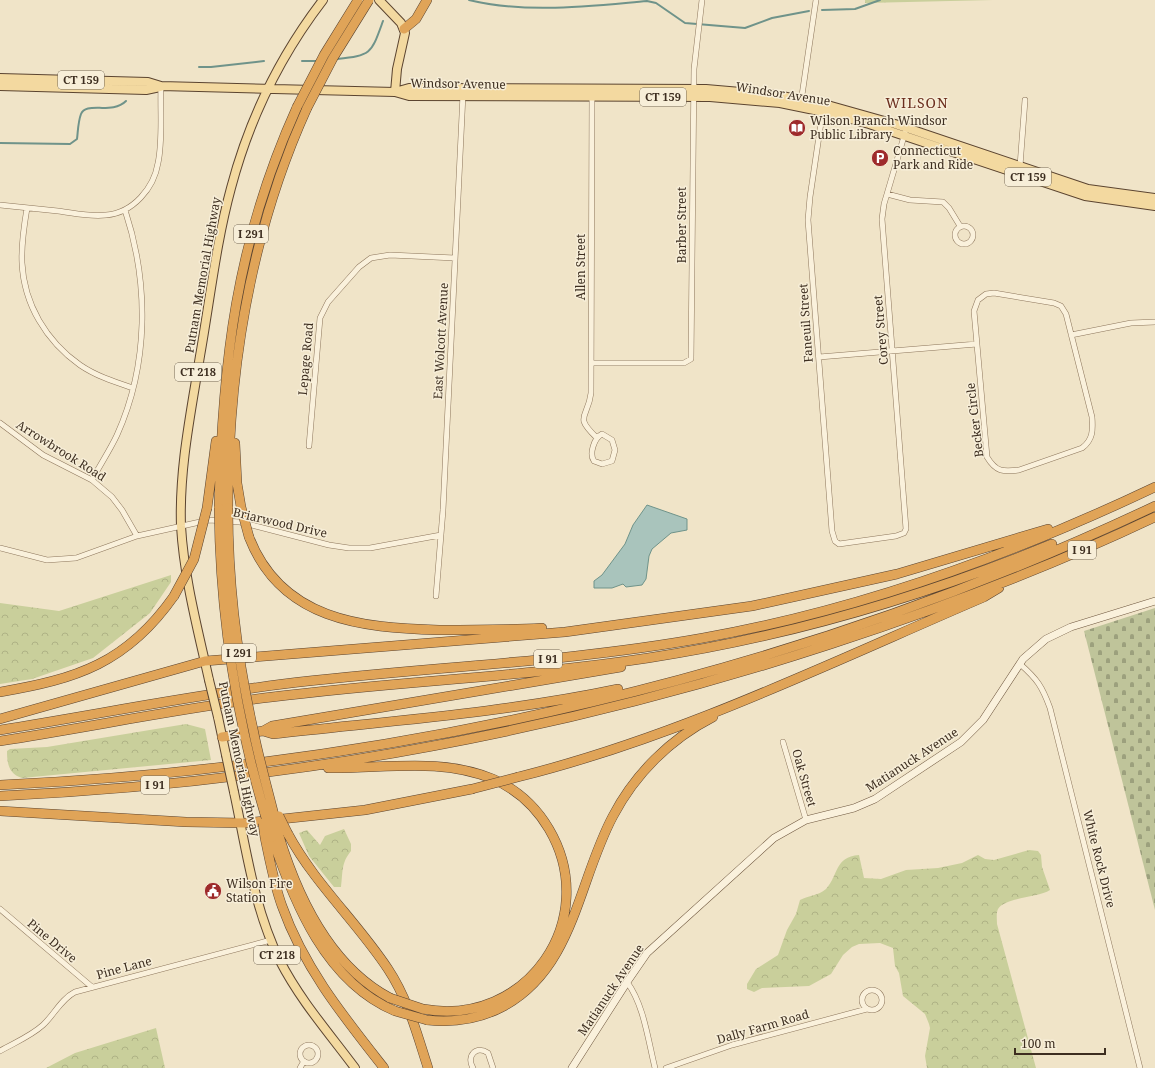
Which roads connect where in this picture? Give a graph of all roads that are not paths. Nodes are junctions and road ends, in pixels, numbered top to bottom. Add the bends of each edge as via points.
1 (323, 0) edge
2 (358, 0) edge
3 (370, 0) edge
4 (379, 0) edge
5 (427, 0) edge
6 (702, 0) edge
7 (816, 0) edge
8 (404, 29) junction
9 (0, 78) edge
10 (110, 85) junction
11 (0, 86) edge
12 (161, 86) junction
13 (267, 90) junction
14 (394, 92) junction
15 (463, 92) junction
16 (592, 93) junction
17 (695, 93) junction
18 (1025, 100) dead end
19 (801, 103) junction
20 (823, 108) junction
21 (906, 131) junction
22 (1020, 166) junction
23 (1050, 180) junction
24 (888, 194) junction
25 (1155, 198) edge
26 (0, 205) edge
27 (1155, 206) edge
28 (27, 208) junction
29 (125, 210) junction
30 (960, 226) dead end
31 (456, 258) junction
32 (1155, 322) edge
33 (1071, 335) junction
34 (977, 344) junction
35 (893, 351) junction
36 (818, 356) junction
37 (591, 363) junction
38 (231, 367) junction
39 (132, 388) junction
40 (0, 424) edge
41 (597, 438) junction
42 (309, 446) dead end
43 (92, 480) junction
44 (1155, 487) edge
45 (1155, 499) edge
46 (1155, 506) edge
47 (224, 508) junction
48 (1155, 517) edge
49 (1081, 521) junction
50 (181, 525) junction
51 (441, 535) junction
52 (137, 536) junction
53 (835, 541) joint
54 (0, 548) edge
55 (1008, 580) junction
56 (436, 596) dead end
57 (1155, 601) edge
58 (618, 625) junction
59 (696, 650) junction
60 (754, 658) junction
61 (205, 661) junction
62 (1020, 664) junction
63 (0, 692) edge
64 (748, 698) junction
65 (0, 718) edge
66 (0, 730) edge
67 (263, 731) junction
68 (222, 737) junction
69 (0, 741) edge
70 (783, 742) dead end
71 (309, 766) junction
72 (0, 785) edge
73 (0, 796) edge
74 (0, 811) edge
75 (806, 820) junction
76 (241, 823) junction
77 (276, 836) junction
78 (0, 909) edge
79 (271, 940) junction
80 (626, 982) junction
81 (92, 987) junction
82 (867, 1009) junction
83 (0, 1051) edge
84 (304, 1061) dead end
85 (300, 1068) edge
86 (355, 1068) edge
87 (384, 1068) edge
88 (428, 1068) edge
89 (473, 1068) edge
90 (493, 1068) edge
91 (572, 1068) edge
92 (655, 1068) edge
93 (666, 1068) edge
94 (1140, 1068) edge

1 - 13 main road, Putnam Memorial Highway via 292,46
2 - 38 highway, I 291, bridge via 324,55 297,107 273,165 253,226 236,298
3 - 38 highway, I 291, bridge via 334,58 308,108 282,168 259,240
4 - 8 main road
5 - 8 highway via 416,19
6 - 17 street, Barber Street via 695,54
7 - 19 street
8 - 14 main road
9 - 10 main road, Windsor Avenue / CT 159
10 - 11 main road, Windsor Avenue / CT 159
10 - 12 main road, Windsor Avenue / CT 159 via 148,82
12 - 13 main road, Windsor Avenue / CT 159
12 - 29 street via 158,162 154,177 147,190
13 - 14 main road, Windsor Avenue / CT 159
13 - 50 main road, Putnam Memorial Highway / CT 218 via 241,154 223,220 184,461
14 - 15 main road, Windsor Avenue / CT 159 via 409,96
15 - 16 main road, Windsor Avenue / CT 159
15 - 31 street, East Wolcott Avenue
16 - 17 main road, Windsor Avenue / CT 159
16 - 37 street, Allen Street
17 - 19 main road, Windsor Avenue / CT 159
17 - 37 street, Barber Street via 692,350 689,361
18 - 22 street
19 - 20 main road, Windsor Avenue / CT 159
20 - 21 main road, Windsor Avenue / CT 159
20 - 36 street, Faneuil Street via 808,220
21 - 22 main road, Windsor Avenue / CT 159
21 - 23 main road, Windsor Avenue / CT 159
21 - 24 street, Corey Street
22 - 23 main road, Windsor Avenue / CT 159
23 - 25 main road, Windsor Avenue / CT 159 via 1100,191
23 - 27 main road, Windsor Avenue / CT 159 via 1096,198
24 - 30 street via 910,200 943,202
24 - 35 street, Corey Street via 882,219
26 - 28 street
28 - 29 street via 89,215 107,215
28 - 39 street via 22,262 26,292 39,320 63,352 81,366
29 - 39 street via 133,234 143,300 142,336
31 - 42 street, Lepage Road via 377,256 359,267 328,302 320,318
31 - 51 street, East Wolcott Avenue
32 - 33 street via 1131,323
33 - 34 street, Becker Circle via 1066,314 1061,306 994,293 986,294 978,300 974,310
33 - 34 street, Becker Circle via 1092,417 1093,431 1088,443 1082,448 1019,470 1009,471 992,467 987,457
34 - 35 street
35 - 36 street
35 - 53 street, Corey Street via 907,525 904,533 896,536 844,544
36 - 53 street, Faneuil Street via 832,532
37 - 41 street, Allen Street via 591,397 583,421
38 - 47 highway, I 291 via 230,440
38 - 58 highway, bridge via 235,455 241,507 249,537 266,570 288,592 320,611 354,622 387,628 508,630
38 - 63 highway, bridge via 207,508 194,559 174,596 139,636 95,666 55,681
39 - 43 street via 117,436
40 - 43 street, Arrowbrook Road via 43,455
41 - 41 street via 592,454 593,460 600,464 611,462 615,454 613,442 604,435
43 - 52 street, Arrowbrook Road via 119,505
44 - 49 highway, I 91
45 - 59 highway via 1048,546 914,595 804,627
46 - 60 highway via 969,585
47 - 77 highway, I 291, bridge via 239,653 252,728 269,795
47 - 77 highway, I 291, bridge via 221,574 229,650 243,728 258,788
48 - 55 highway, I 91
49 - 58 highway via 911,570 830,590 727,610
49 - 66 highway, I 91 via 902,588 808,615 717,635 575,656 258,687
50 - 51 street, Briarwood Drive via 209,520 230,520 329,545 354,548 382,546
50 - 52 street, Briarwood Drive
50 - 61 main road, Putnam Memorial Highway / CT 218 via 187,578
51 - 56 street, East Wolcott Avenue
52 - 54 street, Briarwood Drive via 92,554 60,560 39,558
55 - 64 highway via 984,598
55 - 71 highway, I 91 via 848,639 752,670 644,700 458,742
57 - 62 street, Matianuck Avenue via 1057,632 1040,643
58 - 61 highway via 532,635
59 - 67 highway via 598,672 272,726
59 - 69 highway via 573,667 250,699
60 - 67 highway via 608,691 515,707 273,734
60 - 72 highway via 574,706 396,742 165,773
61 - 65 highway
61 - 68 main road, Putnam Memorial Highway / CT 218, bridge
62 - 75 street, Matianuck Avenue via 984,720 961,742 875,799 854,808
62 - 94 street, White Rock Drive via 1042,687 1050,708
64 - 76 highway, bridge via 645,738 472,789 365,810
64 - 77 highway, bridge via 697,726 676,741 632,785 603,835 560,948 549,966 536,983 511,1002 486,1014 456,1020 427,1020 395,1012 358,987 318,942 296,902
67 - 68 highway
68 - 76 main road, Putnam Memorial Highway / CT 218, bridge
70 - 75 street, Oak Street
71 - 73 highway, I 91 via 159,785
71 - 77 highway, bridge via 336,768 418,765 478,774 503,784 524,799 542,819 554,838 564,870 566,904 557,938 541,966 514,991 488,1005 451,1012 405,1005 374,988 352,969 317,924 298,888
74 - 76 highway
75 - 80 street, Matianuck Avenue via 774,838 716,890 653,947
76 - 79 main road, Putnam Memorial Highway / CT 218 via 257,897
77 - 87 highway via 279,897 300,948 328,995
77 - 88 highway via 306,864 391,974 408,1007
78 - 81 street, Pine Drive
79 - 81 street, Pine Lane
79 - 86 main road, Putnam Memorial Highway / CT 218 via 301,996
80 - 91 street, Matianuck Avenue
80 - 92 street via 634,991 639,1005
81 - 83 street, Pine Lane via 70,995 41,1027
82 - 82 street, Dally Farm Road via 862,1000 864,993 878,991 882,997 881,1006 876,1010
82 - 93 street, Dally Farm Road via 732,1045
84 - 85 street
89 - 90 street via 471,1057 479,1050 488,1053

